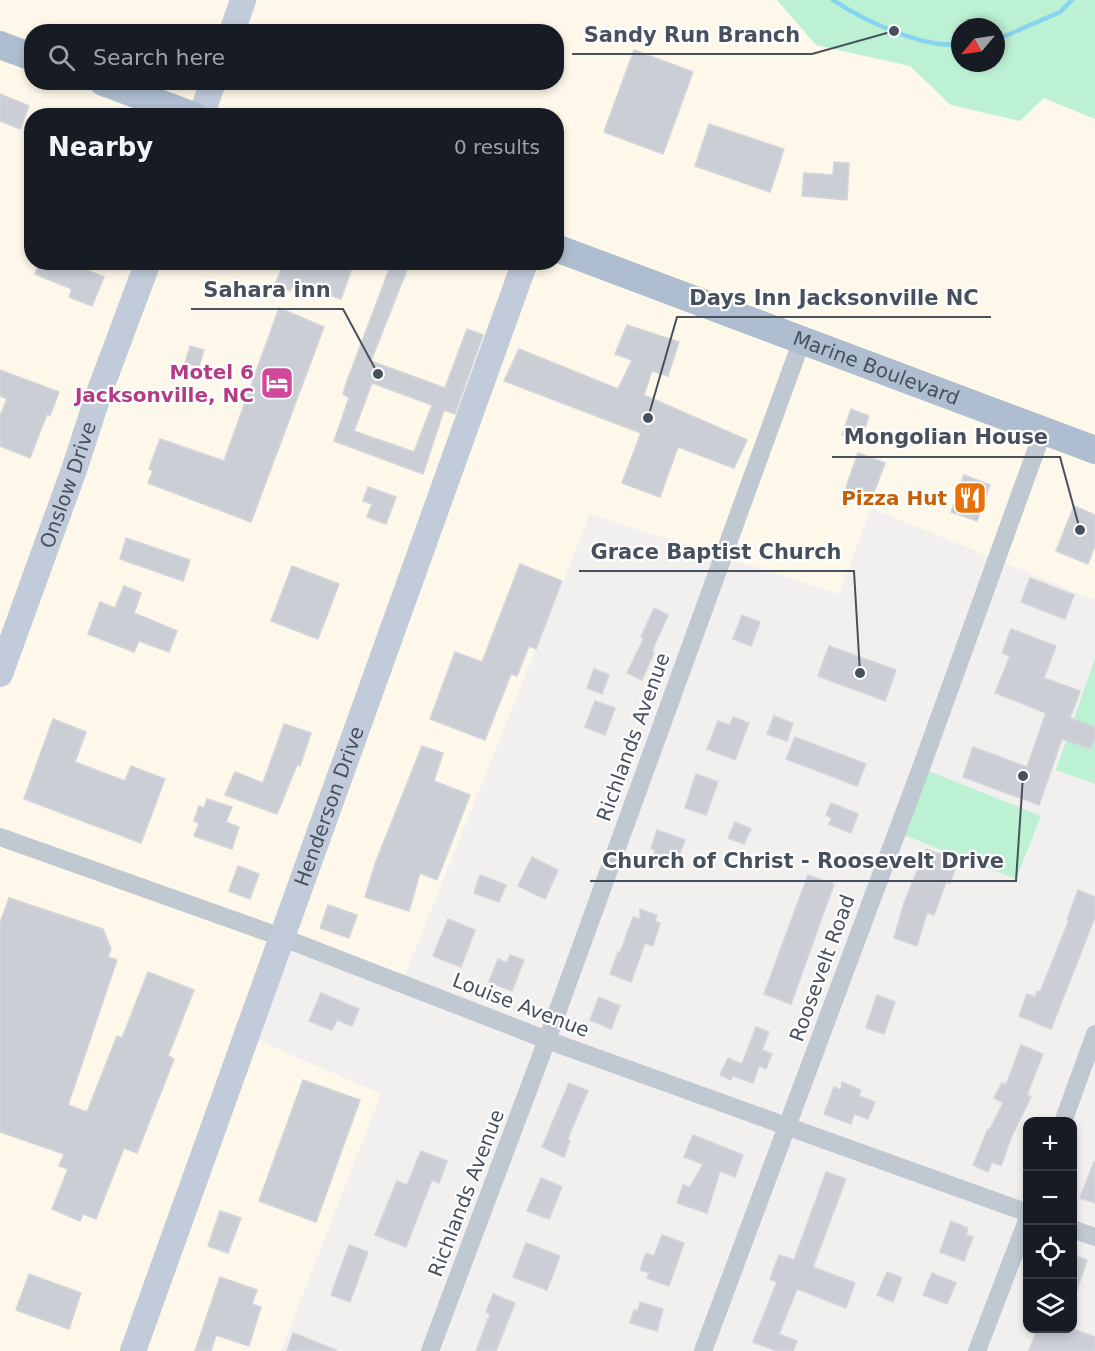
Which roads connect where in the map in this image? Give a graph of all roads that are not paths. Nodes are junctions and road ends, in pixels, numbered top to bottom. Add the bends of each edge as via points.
1 (243, 0) edge
2 (235, 24) edge
3 (0, 45) edge
4 (24, 54) edge
5 (124, 90) edge
6 (210, 90) edge
7 (173, 108) edge
8 (204, 108) edge
9 (564, 251) edge
10 (145, 270) edge
11 (522, 270) edge
12 (802, 340) junction
13 (1042, 431) junction
14 (1095, 450) edge
15 (0, 674) edge
16 (0, 837) edge
17 (281, 937) junction
18 (1095, 1034) edge
19 (547, 1040) junction
20 (1065, 1117) edge
21 (788, 1127) junction
22 (1023, 1211) edge
23 (1025, 1225) edge
24 (1077, 1231) edge
25 (1095, 1237) edge
26 (133, 1351) edge
27 (430, 1351) edge
28 (703, 1351) edge
29 (976, 1351) edge

1 - 2 main road
3 - 4 main road
5 - 7 main road
6 - 8 main road
9 - 12 main road, Marine Boulevard
10 - 15 main road, Onslow Drive
11 - 17 main road, Henderson Drive
12 - 13 main road, Marine Boulevard
12 - 19 street, Richlands Avenue
13 - 14 main road, Marine Boulevard
13 - 21 street, Roosevelt Road
16 - 17 street, Louise Avenue
17 - 19 street, Louise Avenue
17 - 26 main road, Henderson Drive
18 - 20 street
19 - 21 street, Louise Avenue
19 - 27 street, Richlands Avenue
21 - 22 street, Louise Avenue
21 - 28 street, Roosevelt Road
23 - 29 street
24 - 25 street

